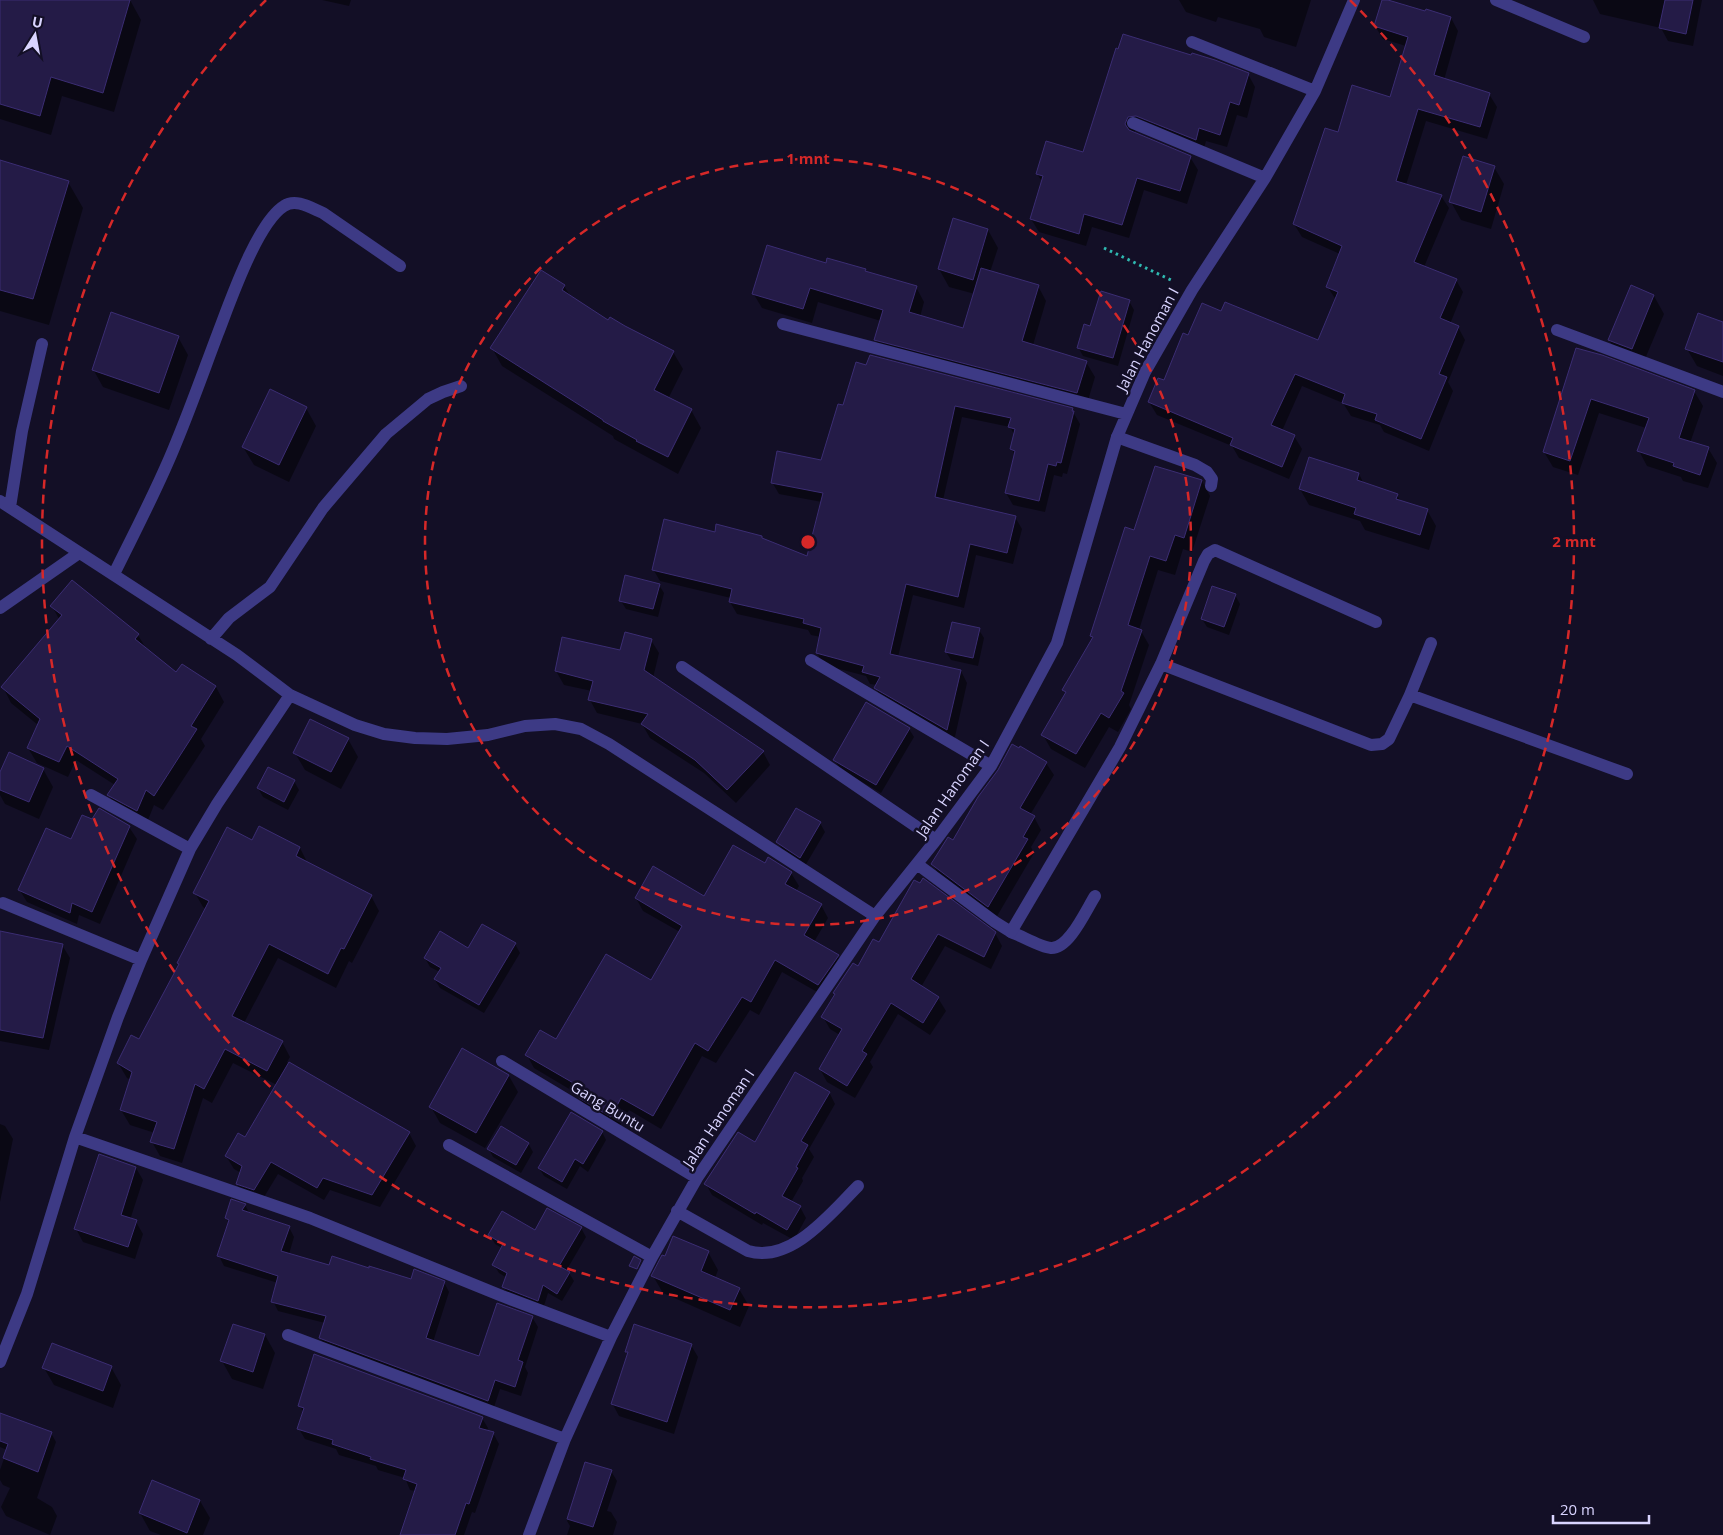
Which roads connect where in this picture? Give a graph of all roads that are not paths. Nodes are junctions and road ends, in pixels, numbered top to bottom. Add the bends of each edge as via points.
1 (1354, 0) edge
2 (1496, 0) edge
3 (1584, 37) dead end
4 (1192, 42) dead end
5 (1314, 91) junction
6 (1133, 124) dead end
7 (1264, 178) junction
8 (400, 266) dead end
9 (783, 324) dead end
10 (1557, 330) dead end
11 (42, 344) dead end
12 (461, 386) dead end
13 (1723, 392) edge
14 (1126, 414) junction
15 (1117, 437) junction
16 (1212, 486) dead end
17 (5, 504) edge
18 (79, 552) junction
19 (114, 574) junction
20 (0, 608) edge
21 (1376, 622) dead end
22 (211, 639) junction
23 (1431, 643) dead end
24 (811, 660) dead end
25 (1161, 664) junction
26 (682, 667) dead end
27 (290, 695) junction
28 (1410, 695) junction
29 (991, 766) junction
30 (1627, 774) dead end
31 (91, 795) dead end
32 (936, 840) junction
33 (190, 849) junction
34 (918, 864) junction
35 (1095, 896) dead end
36 (2, 903) dead end
37 (875, 916) junction
38 (1011, 932) junction
39 (141, 960) junction
40 (502, 1061) dead end
41 (75, 1137) junction
42 (449, 1145) dead end
43 (696, 1178) junction
44 (858, 1186) dead end
45 (677, 1211) junction
46 (652, 1258) junction
47 (288, 1335) dead end
48 (611, 1337) junction
49 (0, 1362) edge
50 (565, 1439) junction
51 (529, 1535) edge

1 - 5 street, Jalan Hanoman I
2 - 3 street
4 - 5 street
5 - 7 street, Jalan Hanoman I
6 - 7 street
7 - 14 street, Jalan Hanoman I via 1192,290 1145,372
8 - 19 street via 309,206 297,202 278,210 245,265 175,445
9 - 14 street
10 - 13 street
11 - 17 street
12 - 22 street via 428,399 386,434 323,508 270,587 228,618
14 - 15 street, Jalan Hanoman I
15 - 16 street via 1195,465 1212,478
15 - 29 street, Jalan Hanoman I via 1057,643
17 - 18 street
18 - 19 street
18 - 20 street
19 - 22 street
21 - 25 street via 1215,550 1204,561
22 - 27 street
23 - 28 street
24 - 29 street
25 - 28 street via 1370,745 1382,744 1389,739
25 - 38 street via 1120,748
26 - 32 street
27 - 33 street
27 - 37 street via 355,725 384,734 414,738 447,740 555,724 581,729
28 - 30 street
29 - 32 street, Jalan Hanoman I
31 - 33 street
32 - 34 street, Jalan Hanoman I
33 - 39 street
34 - 37 street, Jalan Hanoman I
34 - 38 street
35 - 38 street via 1067,940 1056,947 1049,948
36 - 39 street
37 - 43 street, Jalan Hanoman I
39 - 41 street
40 - 43 street, Gang Buntu
41 - 48 street via 310,1218
41 - 49 street via 27,1294
42 - 46 street
43 - 45 street, Jalan Hanoman I
44 - 45 street via 816,1229 782,1250 769,1253 748,1252
45 - 46 street, Jalan Hanoman I
46 - 48 street, Jalan Hanoman I
47 - 50 street
48 - 50 street, Jalan Hanoman I
50 - 51 street, Jalan Hanoman I

